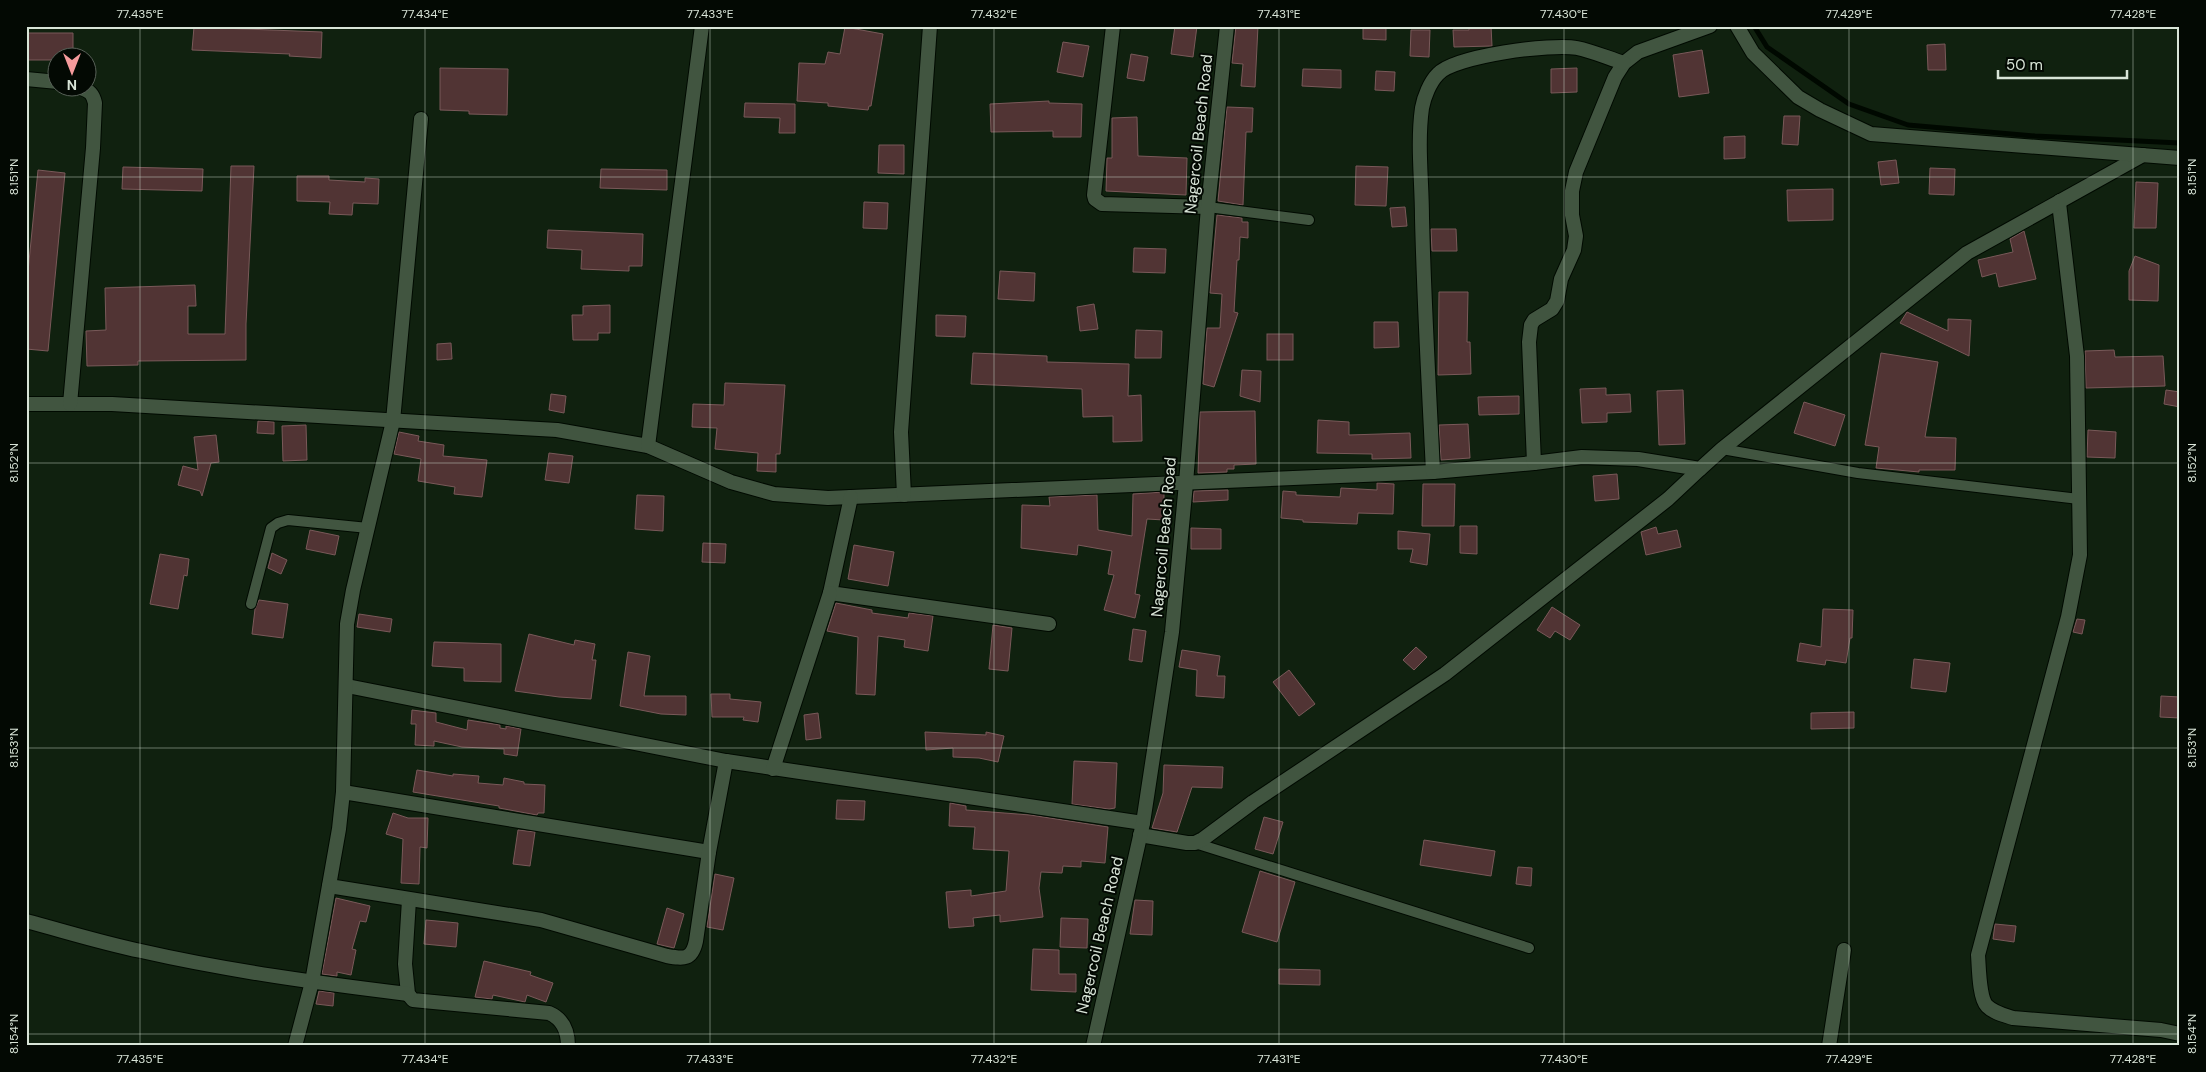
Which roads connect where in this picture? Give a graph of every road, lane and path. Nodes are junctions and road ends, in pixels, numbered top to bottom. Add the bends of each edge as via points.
1 (702, 26) edge
2 (930, 26) edge
3 (1113, 26) edge
4 (1227, 26) edge
5 (1710, 26) edge
6 (1737, 26) edge
7 (1624, 63) junction
8 (26, 79) edge
9 (48, 81) edge
10 (93, 98) edge
11 (421, 119) dead end
12 (2143, 155) junction
13 (2180, 158) edge
14 (2060, 201) junction
15 (1208, 207) junction
16 (1309, 220) dead end
17 (26, 404) edge
18 (70, 404) junction
19 (393, 421) junction
20 (648, 446) junction
21 (1722, 449) junction
22 (1534, 463) junction
23 (1700, 469) junction
24 (1433, 472) junction
25 (1186, 483) junction
26 (904, 495) junction
27 (851, 497) junction
28 (2079, 499) junction
29 (368, 528) junction
30 (830, 593) junction
31 (251, 604) dead end
32 (1049, 624) dead end
33 (347, 686) junction
34 (726, 761) junction
35 (773, 769) junction
36 (343, 792) junction
37 (1141, 829) junction
38 (1195, 843) junction
39 (709, 852) junction
40 (329, 886) junction
41 (409, 900) junction
42 (26, 921) edge
43 (1529, 948) dead end
44 (1844, 950) dead end
45 (312, 982) junction
46 (408, 994) junction
47 (2180, 1034) edge
48 (295, 1046) edge
49 (568, 1046) edge
50 (1095, 1046) edge
51 (1829, 1046) edge

1 - 20 street
2 - 26 street via 901,432
3 - 15 street via 1095,199 1102,204
4 - 15 street, Nagercoil Beach Road
5 - 7 street via 1638,52
6 - 12 street via 1753,53 1798,97 1871,134
7 - 22 street via 1615,76 1576,172 1572,191 1574,250 1561,279 1557,301 1552,309 1530,325
7 - 24 street via 1576,48 1548,46 1510,51 1447,65 1437,74 1429,89 1422,106 1421,136
8 - 9 street
10 - 18 street via 94,139
11 - 19 street
12 - 13 street
12 - 14 street
14 - 21 street via 1967,253
14 - 28 street via 2077,356
15 - 16 lane
15 - 25 street, Nagercoil Beach Road
17 - 18 street
18 - 19 street
19 - 20 street via 557,430
19 - 29 street
20 - 27 street via 731,482 774,494
21 - 23 street
21 - 28 lane via 1858,473
22 - 23 street via 1615,456
22 - 24 street
23 - 38 street via 1668,499 1445,674
24 - 25 street
25 - 26 street
25 - 37 street, Nagercoil Beach Road via 1172,632
26 - 27 street
27 - 30 street
28 - 47 street via 2080,555 2068,617 1978,955 1983,999 1986,1006 1995,1012 2013,1018
29 - 31 lane via 288,520 278,523 271,528
29 - 33 street via 347,624
30 - 32 street
30 - 35 street
33 - 34 street
33 - 36 street
34 - 35 street
34 - 39 street
35 - 37 street
36 - 39 street
36 - 40 street
37 - 38 street
37 - 50 street, Nagercoil Beach Road
38 - 43 lane
39 - 41 street via 694,951 680,958 541,920
40 - 41 street
40 - 45 street
41 - 46 street via 405,964
42 - 45 street via 148,953
44 - 51 street
45 - 46 street
45 - 48 street
46 - 49 street via 413,1000 549,1013 562,1021

